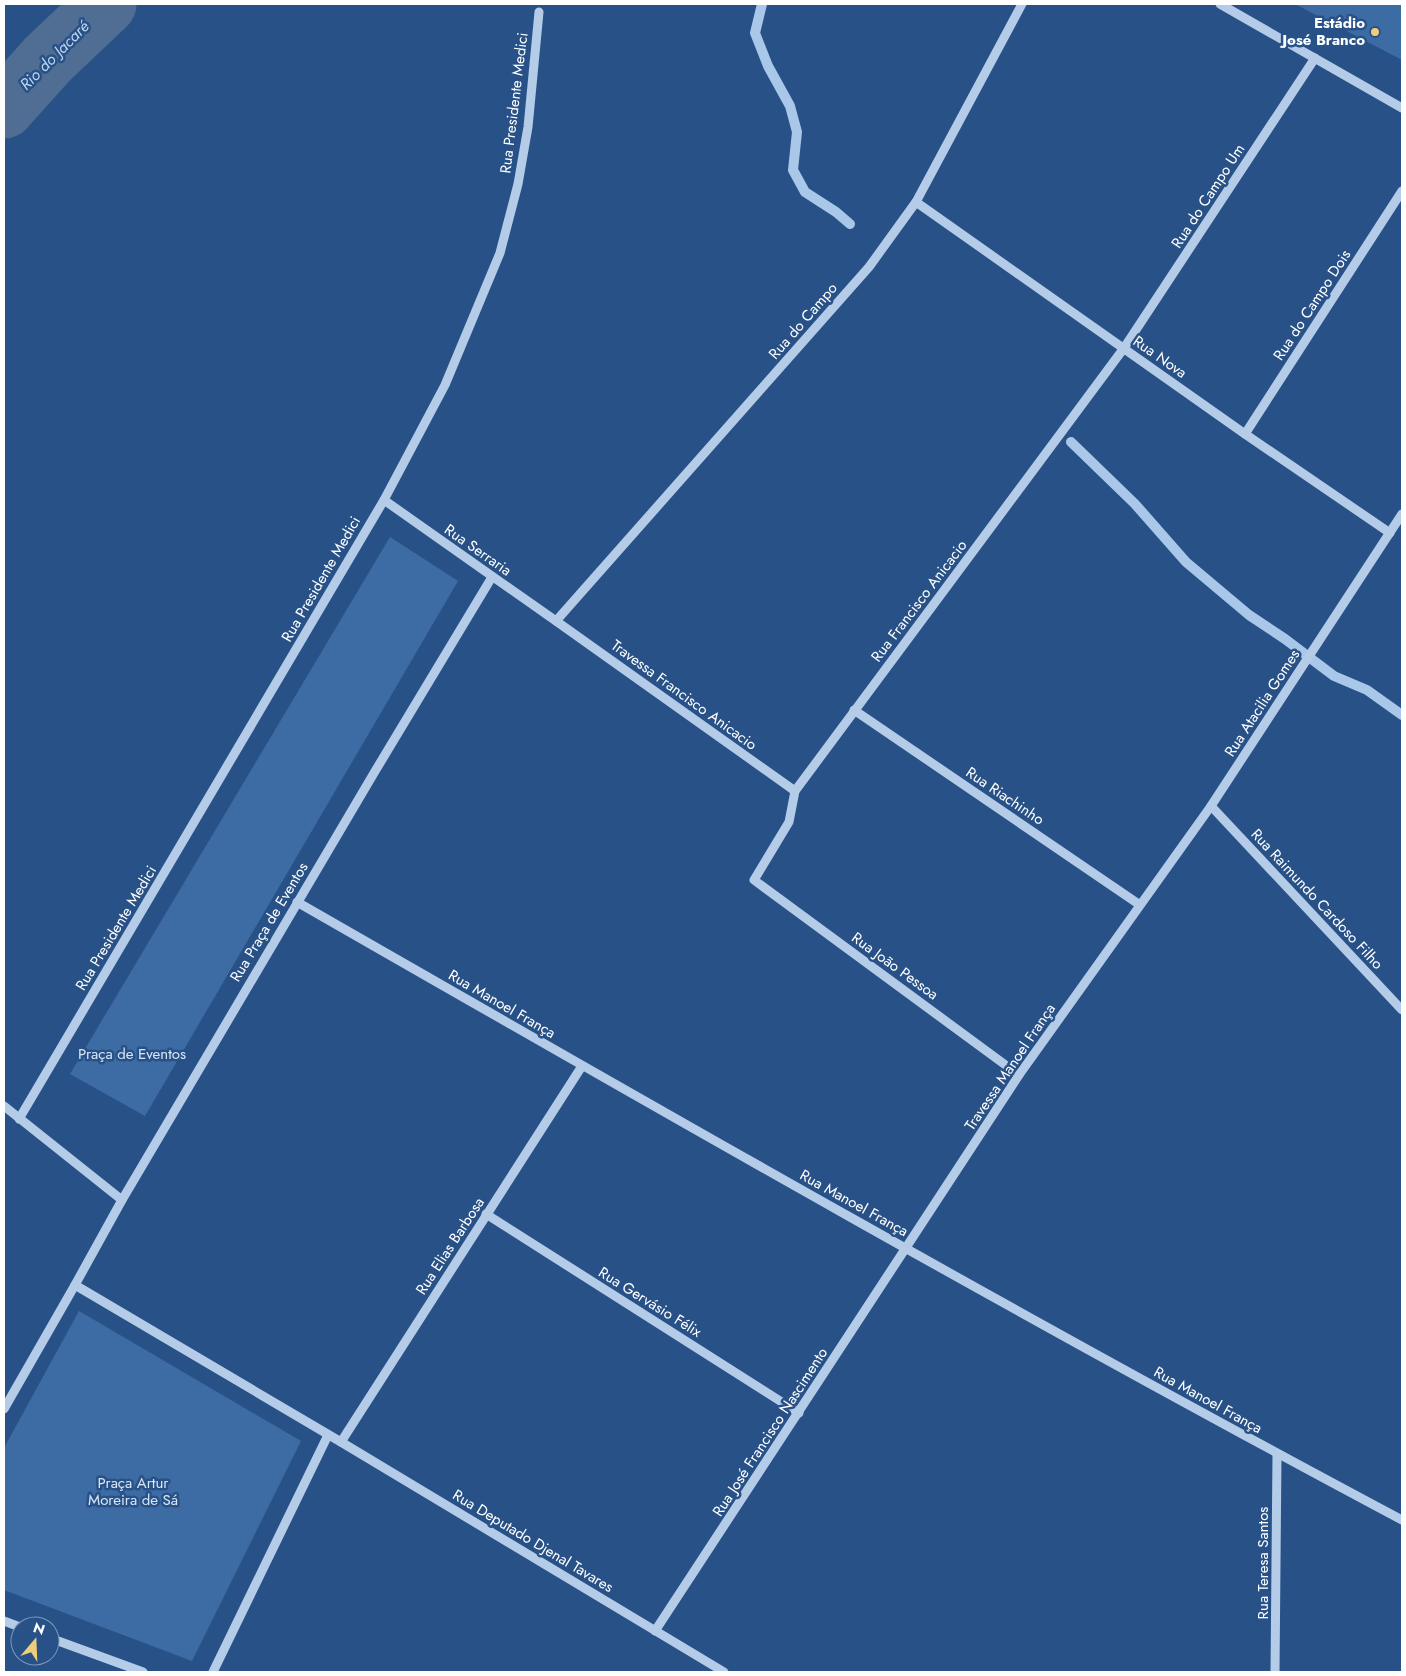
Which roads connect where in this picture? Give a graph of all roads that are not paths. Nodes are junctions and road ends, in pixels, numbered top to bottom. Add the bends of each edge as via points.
1 (1022, 4) edge
2 (1220, 4) edge
3 (539, 12) dead end
4 (1315, 58) junction
5 (1402, 108) edge
6 (1402, 190) edge
7 (916, 202) junction
8 (1124, 348) junction
9 (1245, 434) junction
10 (384, 500) junction
11 (1402, 514) edge
12 (1390, 533) junction
13 (492, 577) junction
14 (556, 621) junction
15 (854, 710) junction
16 (795, 791) junction
17 (1211, 806) junction
18 (754, 880) joint
19 (297, 902) junction
20 (1140, 905) junction
21 (1402, 1010) edge
22 (582, 1066) junction
23 (1019, 1075) junction
24 (4, 1106) edge
25 (19, 1118) junction
26 (122, 1200) junction
27 (486, 1214) junction
28 (906, 1248) junction
29 (75, 1285) junction
30 (4, 1409) edge
31 (799, 1413) junction
32 (328, 1435) junction
33 (340, 1442) junction
34 (1277, 1454) junction
35 (1402, 1520) edge
36 (655, 1631) junction
37 (60, 1642) edge
38 (144, 1672) edge
39 (213, 1672) edge
40 (724, 1672) edge
41 (1275, 1672) edge

1 - 7 street, Rua do Campo
2 - 4 street
3 - 10 street, Rua Presidente Medici via 528,127 518,184 500,253 445,385
4 - 5 street
4 - 8 street, Rua do Campo Um
6 - 9 street, Rua do Campo Dois
7 - 8 street, Rua Nova
7 - 14 street, Rua do Campo via 869,267
8 - 9 street, Rua Nova
8 - 15 street, Rua Francisco Anicacio
9 - 12 street, Rua Nova
10 - 13 street, Rua Serraria
10 - 25 street, Rua Presidente Medici
11 - 12 street, Rua Atacilia Gomes
12 - 17 street, Rua Atacilia Gomes
13 - 14 street, Rua Serraria
13 - 19 street, Rua Praça de Eventos
14 - 16 street, Travessa Francisco Anicacio
15 - 16 street, Rua Francisco Anicacio
15 - 20 street, Rua Riachinho
16 - 18 street, Rua Francisco Anicacio via 789,822
17 - 20 street, Rua Atacilia Gomes
17 - 21 street, Rua Raimundo Cardoso Filho
18 - 23 street, Rua João Pessoa
19 - 22 street, Rua Manoel França
19 - 26 street, Rua Praça de Eventos
20 - 23 street, Travessa Manoel França
22 - 27 street, Rua Elias Barbosa
22 - 28 street, Rua Manoel França
23 - 28 street, Travessa Manoel França
24 - 25 street
25 - 26 street
26 - 29 street, Rua Praça de Eventos
27 - 31 street, Rua Gervásio Félix
27 - 33 street, Rua Elias Barbosa
28 - 31 street, Rua José Francisco Nascimento
28 - 34 street, Rua Manoel França
29 - 30 street
29 - 32 street
31 - 36 street, Rua José Francisco Nascimento
32 - 33 street, Rua Deputado Djenal Tavares
32 - 39 street
33 - 36 street, Rua Deputado Djenal Tavares
34 - 35 street, Rua Manoel França
34 - 41 street, Rua Teresa Santos
36 - 40 street, Rua Deputado Djenal Tavares
37 - 38 street

